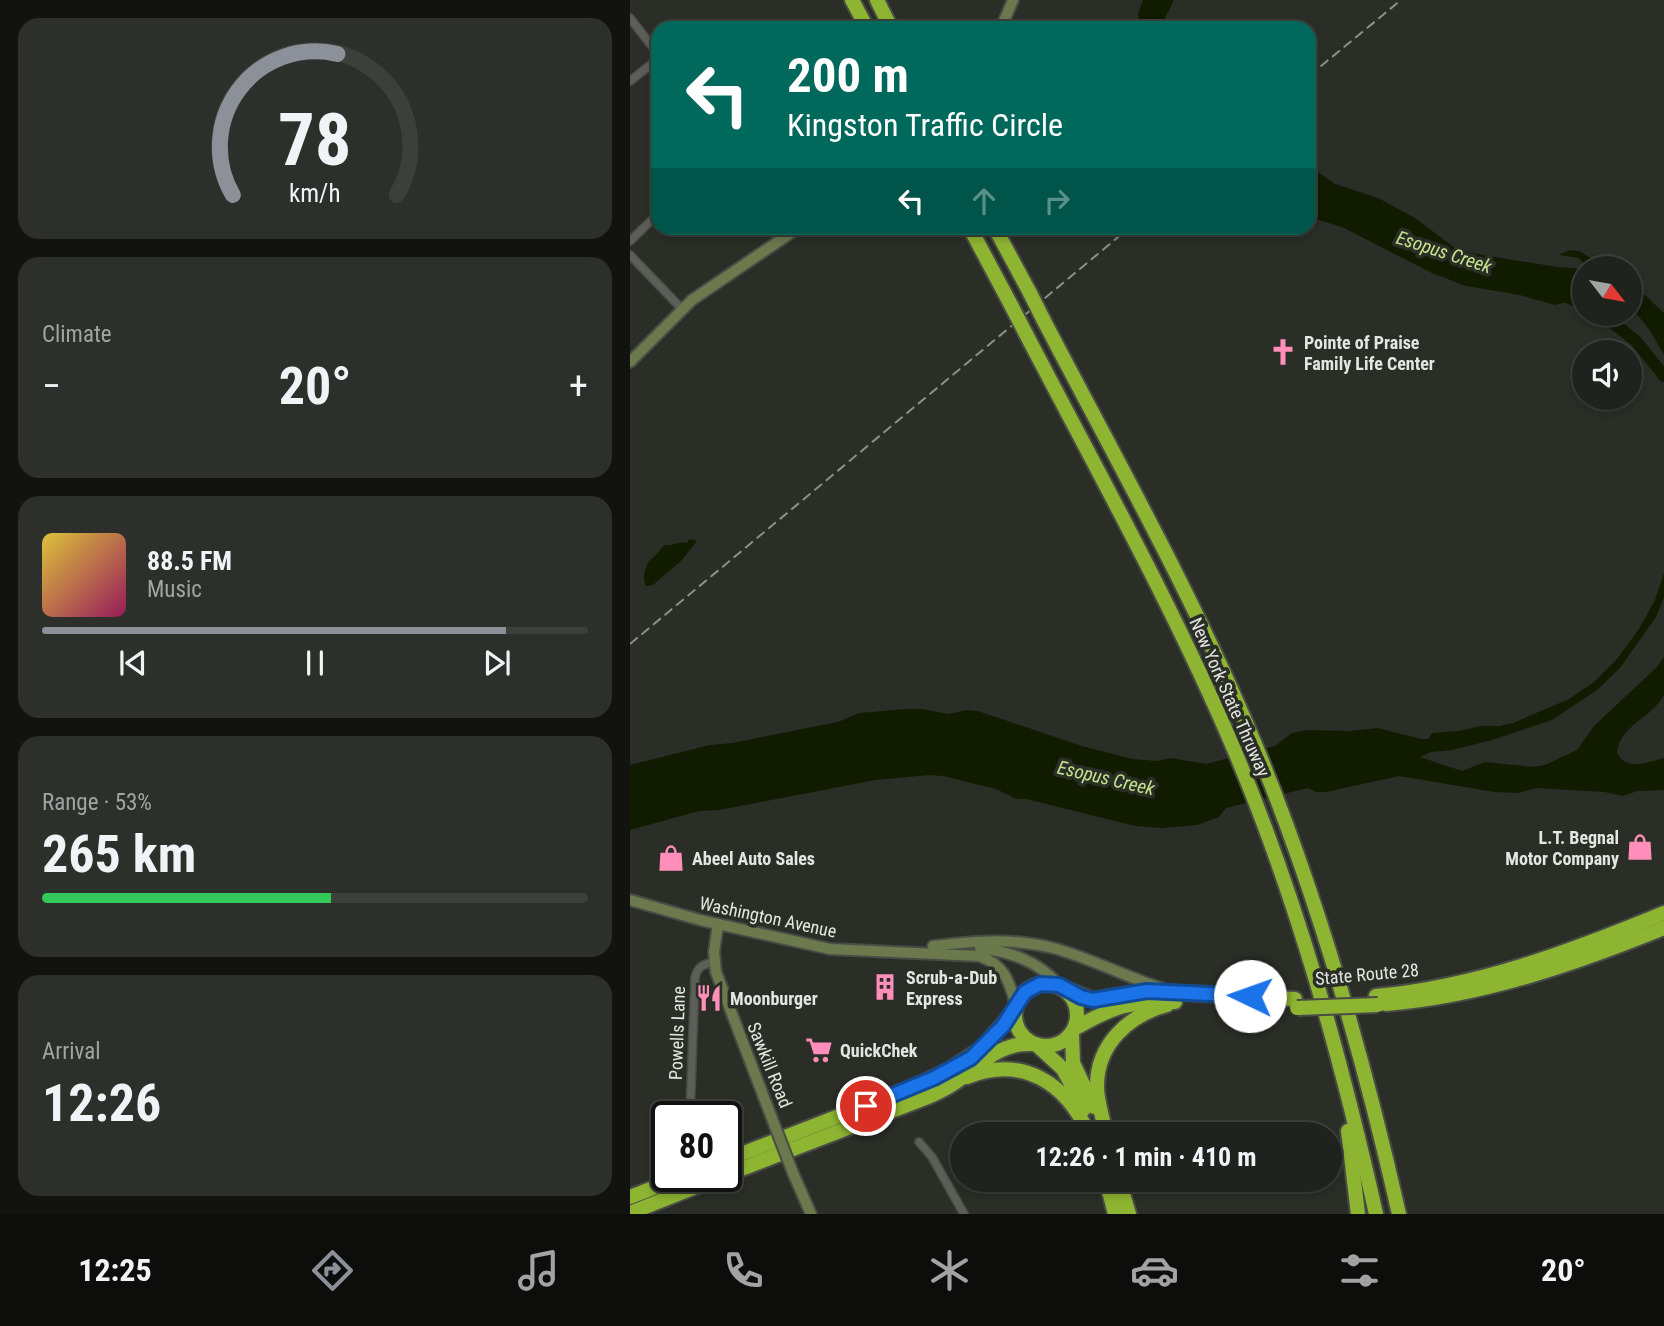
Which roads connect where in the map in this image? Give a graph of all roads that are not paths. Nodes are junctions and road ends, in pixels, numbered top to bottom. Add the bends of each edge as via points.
1 (852, 0) edge
2 (877, 0) edge
3 (1013, 0) edge
4 (630, 18) edge
5 (863, 21) edge
6 (888, 21) edge
7 (1004, 21) edge
8 (651, 47) edge
9 (651, 63) edge
10 (630, 81) edge
11 (651, 221) edge
12 (787, 235) edge
13 (975, 235) edge
14 (999, 235) edge
15 (630, 241) edge
16 (630, 255) edge
17 (682, 309) junction
18 (630, 361) edge
19 (630, 900) edge
20 (1664, 913) edge
21 (718, 925) junction
22 (1662, 930) edge
23 (933, 946) junction
24 (901, 951) junction
25 (714, 962) junction
26 (1062, 986) junction
27 (1178, 997) junction
28 (1377, 1001) junction
29 (1015, 1008) junction
30 (1073, 1031) junction
31 (1035, 1045) junction
32 (1336, 1050) junction
33 (953, 1084) junction
34 (691, 1101) edge
35 (1084, 1122) edge
36 (1088, 1122) edge
37 (1100, 1122) edge
38 (1103, 1122) edge
39 (919, 1142) dead end
40 (742, 1154) edge
41 (742, 1168) edge
42 (651, 1189) edge
43 (682, 1192) edge
44 (1109, 1192) edge
45 (1123, 1192) edge
46 (630, 1198) edge
47 (630, 1213) edge
48 (811, 1214) edge
49 (964, 1214) edge
50 (1115, 1214) edge
51 (1129, 1214) edge
52 (1358, 1214) edge
53 (1376, 1214) edge
54 (1399, 1214) edge

1 - 5 highway
2 - 6 highway
3 - 7 main road
4 - 8 street
9 - 10 street
11 - 15 street
12 - 17 main road
13 - 32 highway, New York State Thruway, bridge via 1165,601 1221,721 1265,829
14 - 54 highway, New York State Thruway, bridge via 1185,592 1241,712 1324,931
16 - 17 street
17 - 18 main road
19 - 21 main road, Washington Avenue
20 - 28 highway, State Route 28 via 1505,971
21 - 24 main road, Washington Avenue via 830,949
21 - 25 main road, Sawkill Road
22 - 28 highway, State Route 28 via 1509,981 1440,998
23 - 24 main road, Washington Avenue
23 - 26 main road, Washington Avenue via 1013,954 1038,966
23 - 27 main road via 1006,942 1046,946
24 - 29 main road, Washington Avenue via 986,958 1003,970
25 - 34 street, Powells Lane via 698,968 695,978
25 - 48 main road, Sawkill Road, bridge
26 - 27 highway, State Route 28 via 1093,1000 1138,992
26 - 29 highway via 1034,986
26 - 30 highway via 1076,1007
27 - 28 highway, State Route 28, bridge via 1296,1003
27 - 30 highway, State Route 28 via 1124,1004
27 - 38 highway via 1141,1014 1111,1041 1097,1077
29 - 31 highway via 1019,1032
29 - 40 highway via 981,1049 946,1072
30 - 31 highway via 1056,1044
30 - 37 highway via 1073,1063
31 - 33 highway via 993,1053
31 - 36 highway via 1069,1078
32 - 52 highway
32 - 53 highway, New York State Thruway
33 - 35 highway via 995,1070 1022,1071 1053,1085 1072,1102
33 - 41 highway
39 - 49 street via 933,1157
42 - 46 highway
43 - 47 highway
44 - 50 highway
45 - 51 highway

